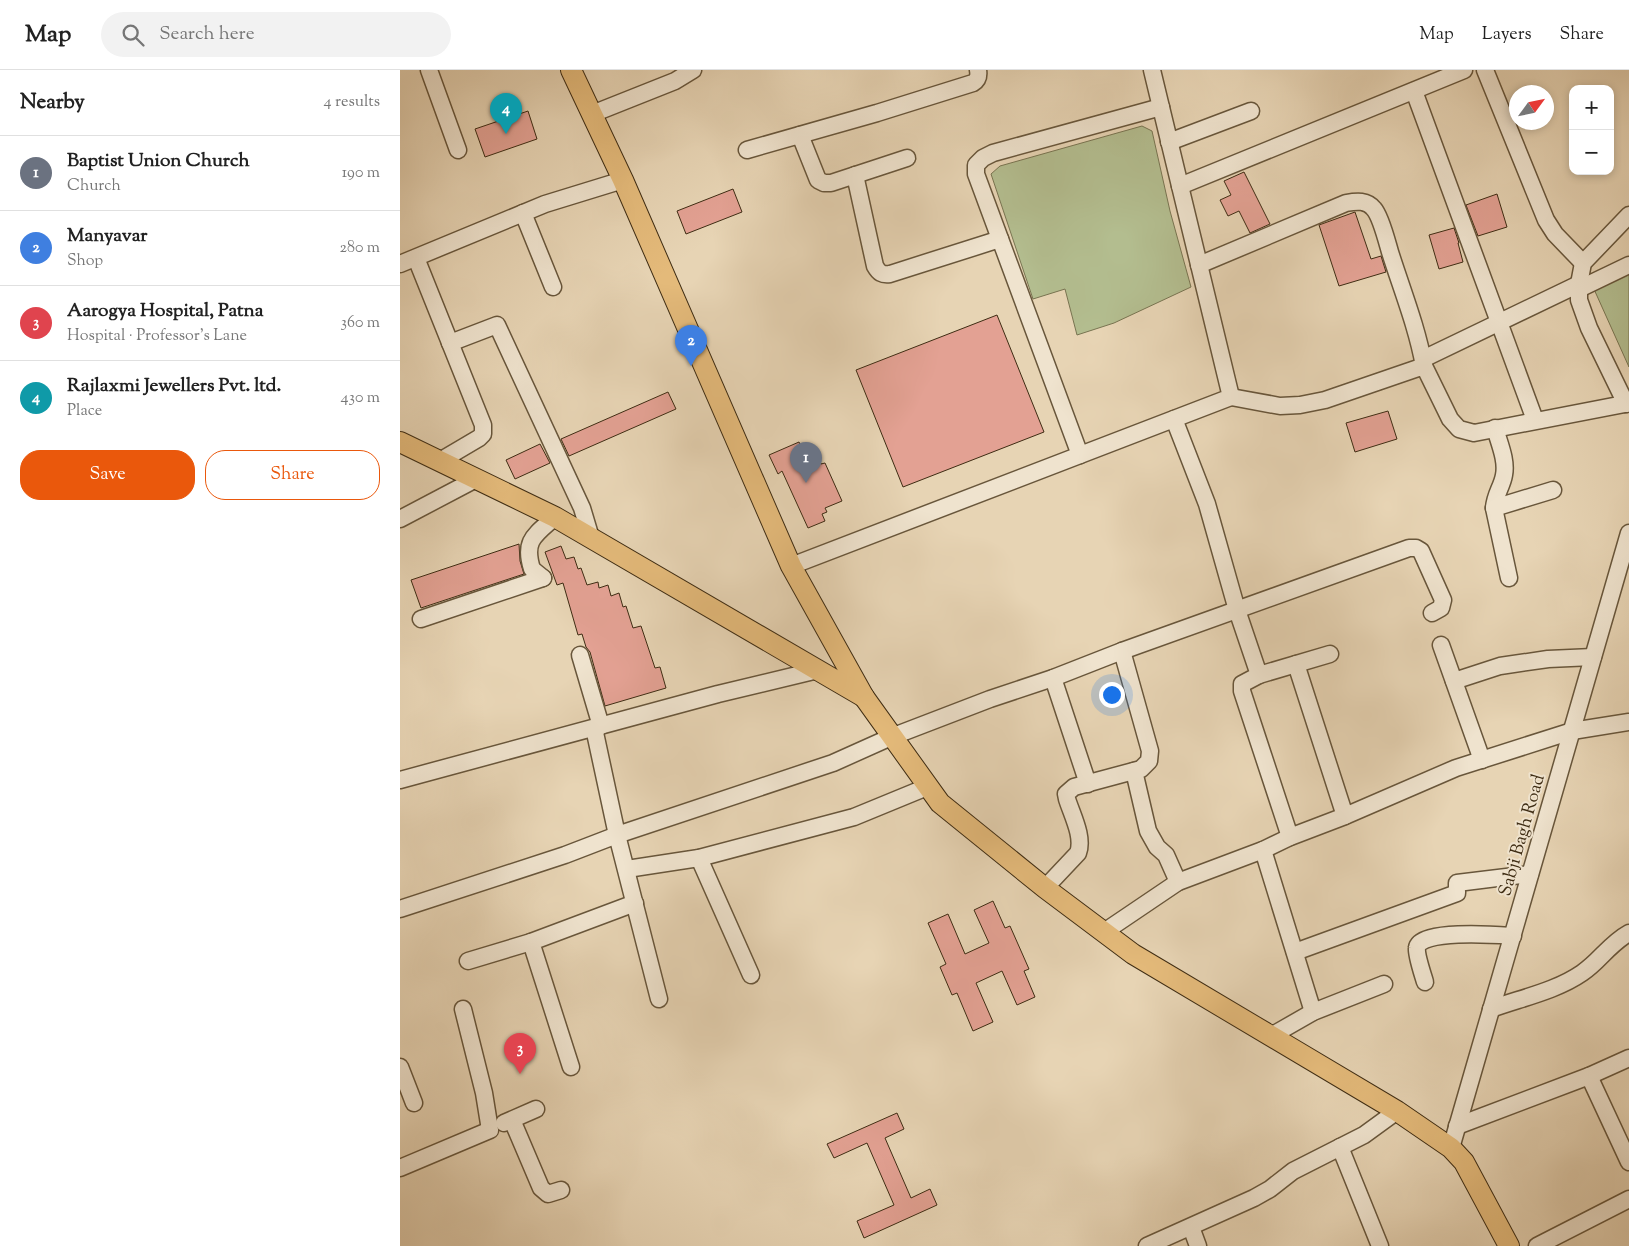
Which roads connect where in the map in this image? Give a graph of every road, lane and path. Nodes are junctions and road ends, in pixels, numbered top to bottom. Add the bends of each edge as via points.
1 (429, 70) edge
2 (571, 70) edge
3 (693, 70) edge
4 (978, 70) edge
5 (1152, 70) edge
6 (1464, 70) edge
7 (1485, 70) edge
8 (1414, 90) junction
9 (1160, 107) junction
10 (1251, 111) dead end
11 (592, 114) junction
12 (800, 135) junction
13 (1169, 142) junction
14 (458, 150) dead end
15 (747, 150) dead end
16 (907, 158) dead end
17 (855, 175) junction
18 (623, 180) junction
19 (1180, 186) junction
20 (523, 213) junction
21 (1629, 215) edge
22 (1000, 238) junction
23 (416, 258) junction
24 (1583, 263) junction
25 (400, 264) edge
26 (1199, 265) junction
27 (1629, 266) edge
28 (1579, 286) junction
29 (553, 287) dead end
30 (1499, 323) junction
31 (450, 343) junction
32 (1423, 363) junction
33 (1231, 397) junction
34 (1627, 404) edge
35 (1174, 419) junction
36 (1534, 420) junction
37 (1495, 428) junction
38 (400, 442) edge
39 (1080, 455) junction
40 (440, 461) junction
41 (476, 479) junction
42 (1553, 490) dead end
43 (1494, 508) junction
44 (555, 517) junction
45 (400, 519) edge
46 (1629, 532) edge
47 (592, 538) junction
48 (791, 566) junction
49 (1509, 578) dead end
50 (1237, 610) junction
51 (1432, 613) dead end
52 (421, 619) dead end
53 (1441, 645) dead end
54 (1122, 651) junction
55 (1330, 654) dead end
56 (580, 655) dead end
57 (1593, 657) junction
58 (1296, 664) junction
59 (818, 670) junction
60 (1259, 675) junction
61 (1053, 678) junction
62 (1454, 681) junction
63 (864, 696) junction
64 (1629, 722) edge
65 (597, 727) junction
66 (1572, 731) junction
67 (891, 736) junction
68 (1482, 760) junction
69 (1134, 771) junction
70 (400, 780) edge
71 (1088, 784) junction
72 (927, 787) junction
73 (1345, 816) junction
74 (617, 835) junction
75 (1290, 837) junction
76 (1263, 850) junction
77 (700, 858) junction
78 (627, 869) junction
79 (1530, 874) junction
80 (1178, 882) junction
81 (1045, 888) junction
82 (635, 903) junction
83 (400, 909) edge
84 (1104, 932) junction
85 (1629, 933) edge
86 (1512, 936) junction
87 (531, 942) junction
88 (1295, 952) junction
89 (468, 961) dead end
90 (751, 975) dead end
91 (1425, 982) dead end
92 (1384, 984) dead end
93 (659, 999) dead end
94 (1492, 1009) junction
95 (463, 1010) dead end
96 (1313, 1012) junction
97 (1271, 1036) junction
98 (1629, 1058) edge
99 (400, 1067) edge
100 (571, 1068) dead end
101 (1590, 1076) junction
102 (414, 1103) dead end
103 (536, 1109) dead end
104 (1397, 1111) junction
105 (512, 1120) junction
106 (1457, 1126) junction
107 (490, 1130) junction
108 (1340, 1147) junction
109 (1451, 1148) junction
110 (1629, 1162) edge
111 (400, 1168) edge
112 (561, 1190) dead end
113 (1629, 1199) edge
114 (1191, 1228) junction
115 (1148, 1246) edge
116 (1198, 1246) edge
117 (1380, 1246) edge
118 (1509, 1246) edge
119 (1538, 1246) edge

1 - 14 street
2 - 11 main road
3 - 11 street via 675,81
4 - 12 street via 979,76 973,83
5 - 9 street
6 - 8 street
7 - 24 street via 1546,220
8 - 19 street
8 - 30 street
9 - 13 street
9 - 22 street via 983,158 976,165 976,174
10 - 13 street
11 - 18 main road
12 - 15 street
12 - 17 street via 818,180 831,183
13 - 19 street
16 - 17 street
17 - 22 street via 876,266 884,275
18 - 20 street
18 - 48 main road
19 - 26 street
20 - 23 street
20 - 29 street
21 - 24 street
22 - 39 street
23 - 25 street
23 - 31 street
24 - 28 street
26 - 32 street via 1346,203 1358,201 1368,204 1375,210 1385,237
26 - 33 street
27 - 28 street
28 - 30 street
28 - 34 street via 1579,300 1590,328
30 - 32 street
30 - 36 street
31 - 40 street via 484,430 479,438
31 - 47 street via 497,325 582,508
32 - 33 street via 1325,400 1300,405 1280,406
32 - 37 street via 1450,419 1459,429 1474,432
33 - 35 street
34 - 36 street
35 - 39 street
35 - 50 street via 1207,504
36 - 37 street
37 - 43 street via 1505,473
38 - 40 main road
39 - 48 street
40 - 41 main road
41 - 44 main road
41 - 45 street
42 - 43 street
43 - 49 street
44 - 47 main road
44 - 52 street via 529,543 532,569 543,578
46 - 57 street, Sabji Bagh Road
47 - 59 main road
48 - 63 main road
50 - 51 street via 1416,548 1424,558 1443,604
50 - 54 street
50 - 60 street
53 - 62 street
54 - 61 street
54 - 69 street via 1150,751 1150,761
55 - 58 street
56 - 65 street
57 - 62 street via 1500,666
57 - 66 street, Sabji Bagh Road
58 - 60 street
58 - 73 street
59 - 63 main road
59 - 65 street
60 - 75 street via 1242,684 1242,691
61 - 67 street
61 - 71 street
62 - 68 street
63 - 67 main road
64 - 66 street
65 - 70 street
65 - 74 street
66 - 68 street
66 - 79 street, Sabji Bagh Road
67 - 72 main road
67 - 74 street via 833,763
68 - 73 street
69 - 71 street
69 - 80 street via 1148,831 1166,855
71 - 81 street via 1074,787 1066,794 1078,835 1078,853
72 - 77 street via 854,817
72 - 81 main road via 954,816
73 - 75 street
74 - 78 street
74 - 83 street
75 - 76 street
76 - 80 street
76 - 88 street
77 - 78 street
77 - 90 street
78 - 82 street
79 - 86 street, Sabji Bagh Road
79 - 88 street via 1456,883 1457,893
80 - 84 street
81 - 84 main road
82 - 87 street
82 - 93 street
84 - 97 main road via 1133,954
85 - 94 street via 1615,941 1576,978
86 - 91 street via 1468,933 1427,938 1417,948
86 - 94 street, Sabji Bagh Road
87 - 89 street
87 - 100 street
88 - 96 street
92 - 96 street
94 - 106 street, Sabji Bagh Road
95 - 107 street
96 - 97 street
97 - 104 main road
98 - 101 street
99 - 102 street
101 - 106 street
101 - 110 street
103 - 105 street
104 - 108 street via 1364,1135
104 - 109 main road
105 - 107 street
105 - 112 street via 540,1188 548,1194
106 - 109 street, Sabji Bagh Road
107 - 111 street
108 - 114 street via 1293,1171 1254,1198
108 - 117 street
109 - 118 main road via 1464,1162
113 - 119 street
114 - 115 street
114 - 116 street

